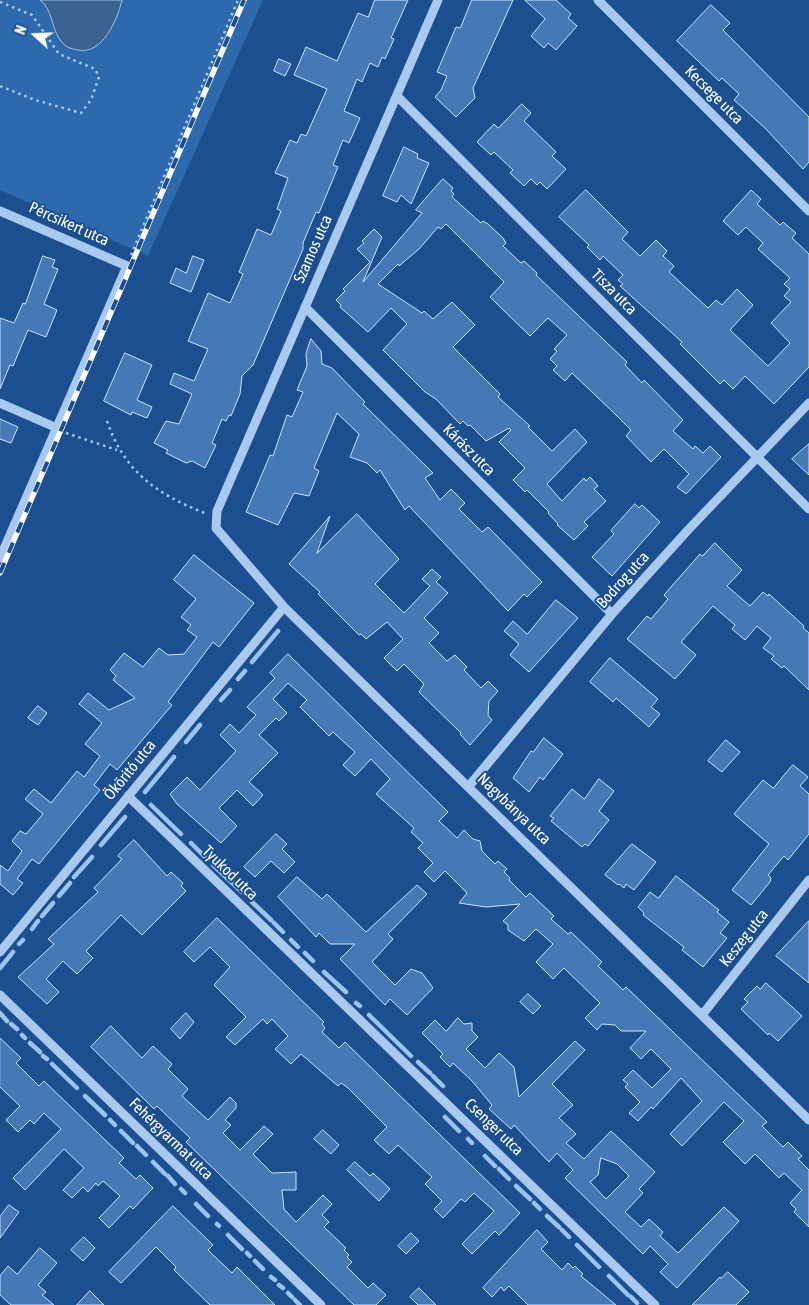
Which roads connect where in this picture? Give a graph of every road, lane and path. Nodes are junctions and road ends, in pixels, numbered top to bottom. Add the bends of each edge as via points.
1 (238, 0) edge
2 (438, 0) edge
3 (598, 0) edge
4 (0, 2) edge
5 (0, 86) edge
6 (397, 96) junction
7 (0, 210) edge
8 (809, 211) edge
9 (127, 266) junction
10 (304, 307) junction
11 (0, 403) edge
12 (809, 403) edge
13 (106, 421) dead end
14 (57, 428) junction
15 (119, 451) junction
16 (758, 457) junction
17 (809, 509) edge
18 (216, 514) junction
19 (0, 558) edge
20 (284, 607) junction
21 (612, 614) junction
22 (469, 786) junction
23 (128, 796) junction
24 (809, 880) edge
25 (0, 952) edge
26 (311, 971) joint
27 (0, 995) edge
28 (702, 1015) junction
29 (809, 1120) edge
30 (321, 1305) edge
31 (655, 1305) edge

1 - 9 path
2 - 6 street, Szamos utca
3 - 8 street, Kecsege utca
4 - 5 path via 32,15 59,54 95,68 99,77 91,100 81,113
6 - 10 street, Szamos utca
6 - 16 street, Tisza utca
7 - 9 street, Pércsikert utca
9 - 14 street
10 - 18 street, Szamos utca
10 - 21 street, Kárász utca
11 - 14 street
12 - 16 street, Bodrog utca
13 - 15 path
14 - 15 path
14 - 19 street
15 - 18 path via 133,470 170,498
16 - 17 street, Tisza utca
16 - 21 street, Bodrog utca
18 - 20 street, Nagybánya utca via 219,532
20 - 22 street, Nagybánya utca
20 - 23 street, Ököritó utca
21 - 22 street, Bodrog utca
22 - 28 street, Nagybánya utca
23 - 25 street, Ököritó utca
23 - 26 street, Tyukod utca
24 - 28 street, Keszeg utca
26 - 31 street, Csenger utca
27 - 30 street, Fehérgyarmat utca
28 - 29 street, Nagybánya utca

